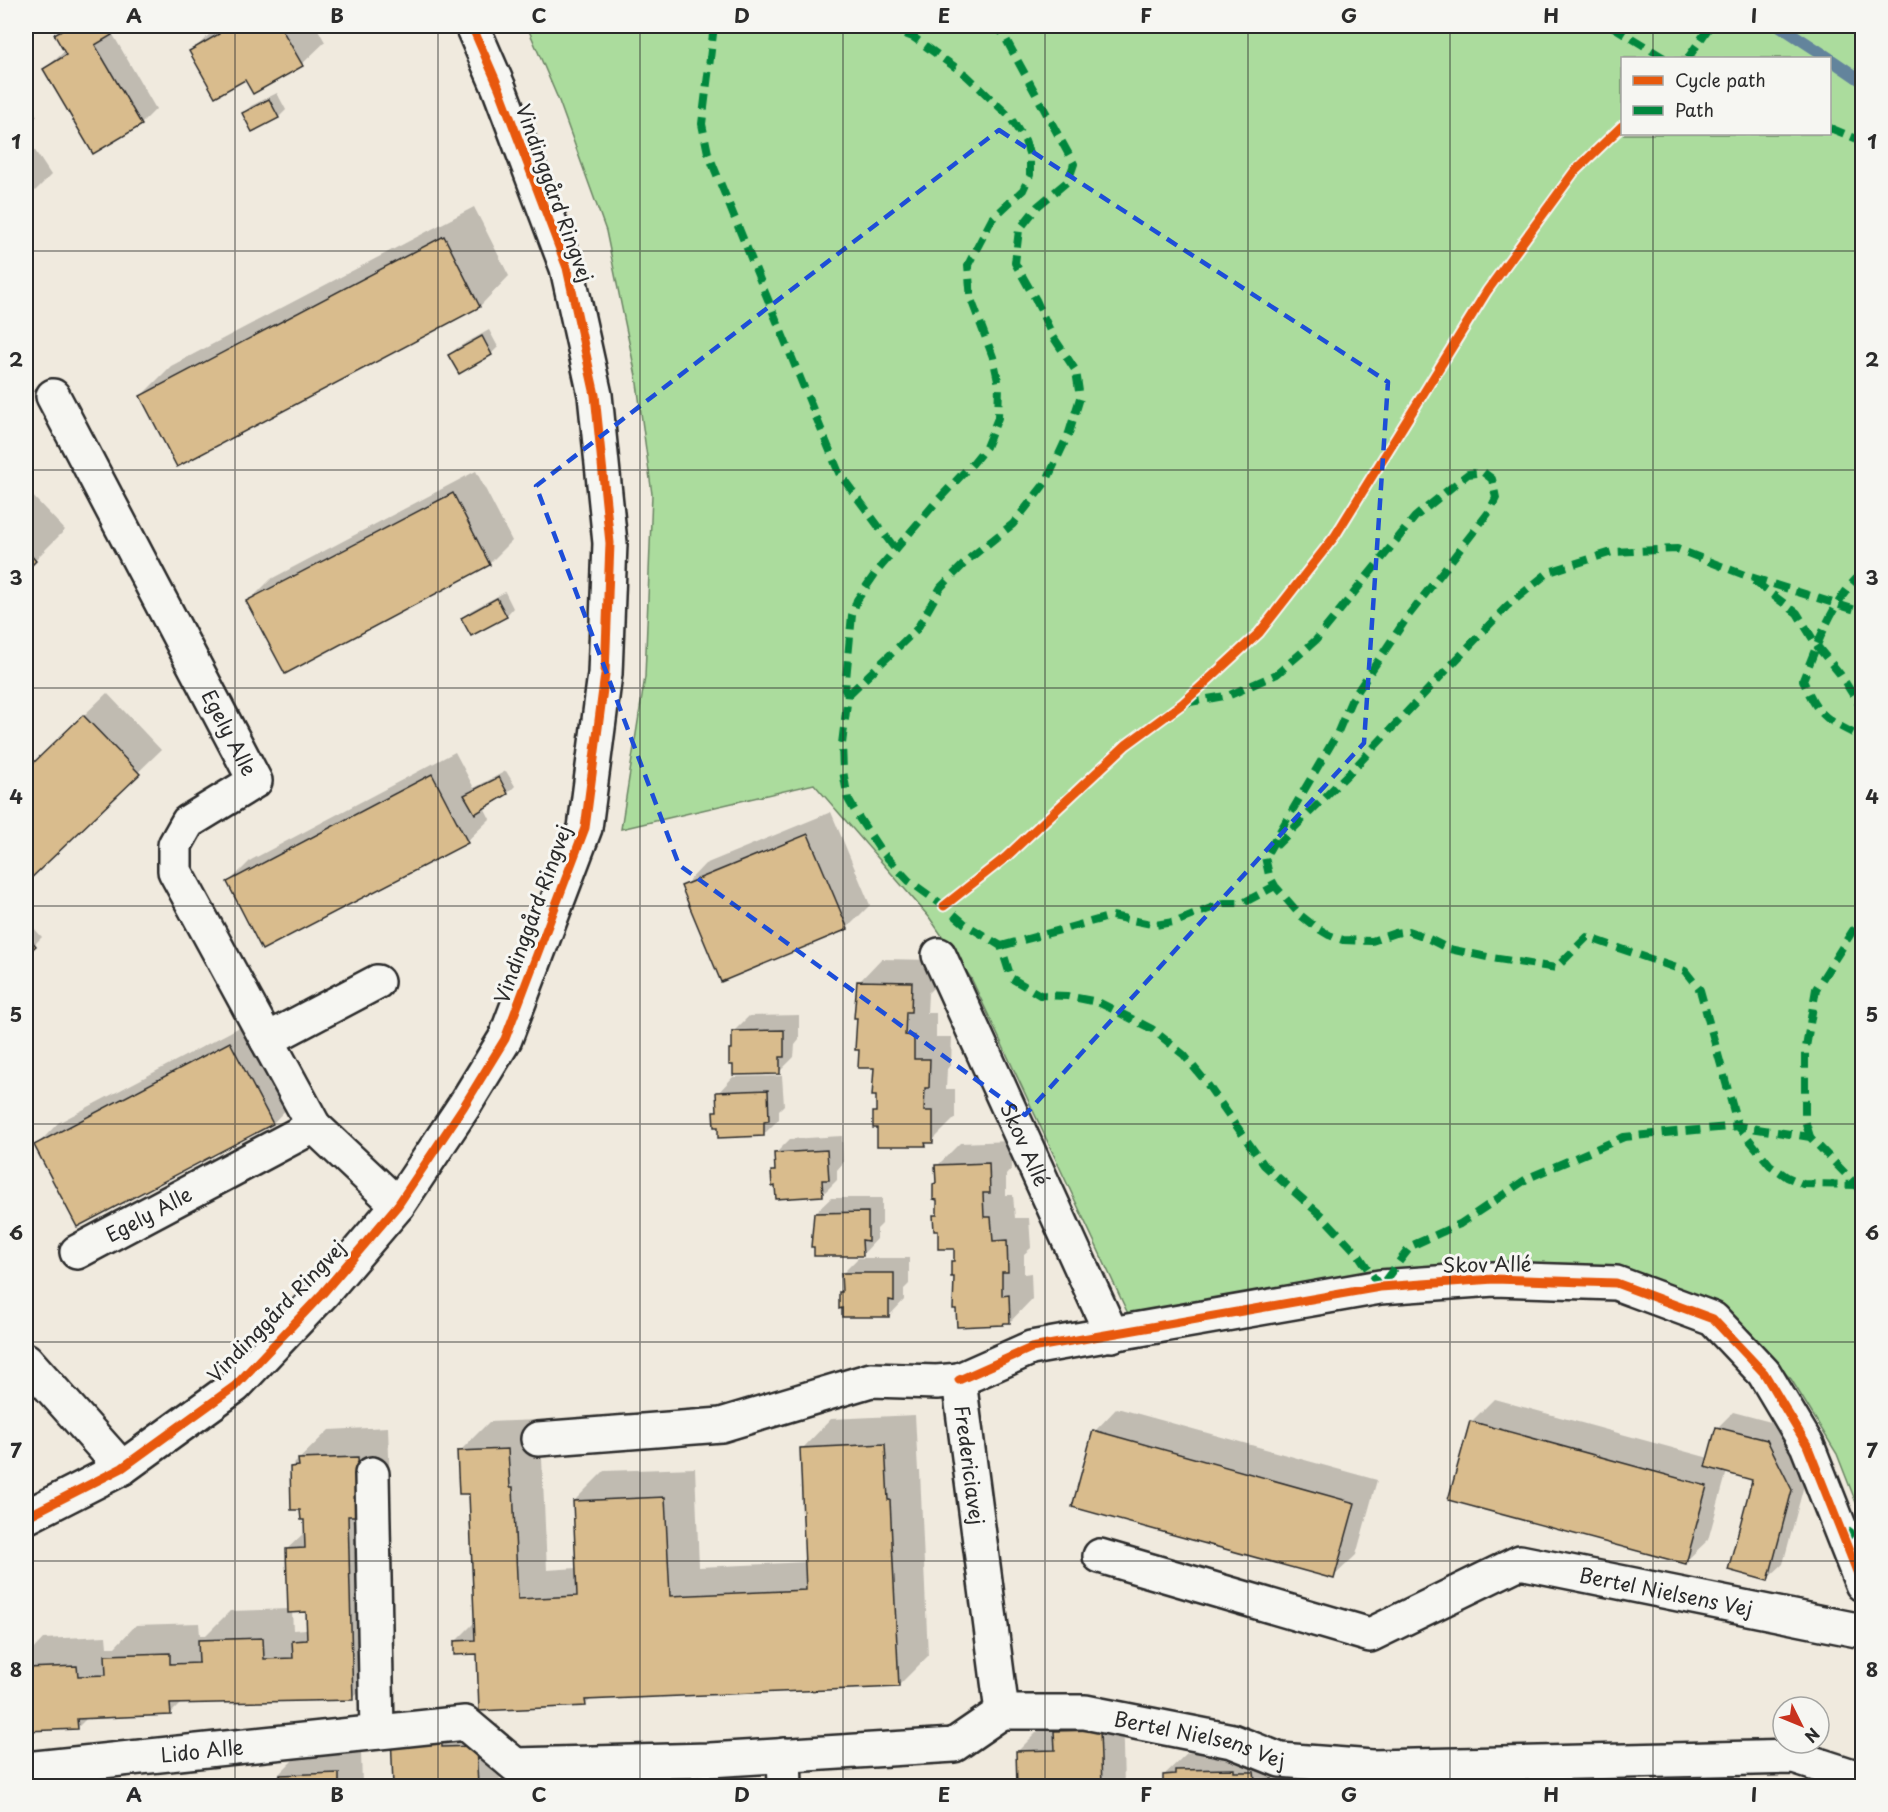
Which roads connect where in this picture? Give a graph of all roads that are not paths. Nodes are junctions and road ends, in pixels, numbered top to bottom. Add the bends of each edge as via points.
1 (472, 26) edge
2 (53, 396) dead end
3 (939, 955) dead end
4 (377, 982) dead end
5 (267, 1040) junction
6 (315, 1126) junction
7 (398, 1205) junction
8 (77, 1252) dead end
9 (1112, 1335) junction
10 (26, 1360) edge
11 (959, 1380) junction
12 (538, 1439) dead end
13 (122, 1468) junction
14 (372, 1474) dead end
15 (26, 1517) edge
16 (1100, 1556) dead end
17 (1863, 1584) edge
18 (1863, 1631) edge
19 (1002, 1712) junction
20 (377, 1732) junction
21 (26, 1769) edge
22 (785, 1771) edge
23 (711, 1773) edge
24 (1863, 1779) edge

1 - 7 street, Vindinggård Ringvej via 567,268 595,395 610,543 605,674 585,828 506,1039
2 - 5 street, Egely Alle via 255,780 188,822 175,845 175,871
3 - 9 street, Skov Allé
4 - 5 street
5 - 6 street, Egely Alle
6 - 7 street, Egely Alle
6 - 8 street, Egely Alle
7 - 13 street, Vindinggård Ringvej via 323,1293 235,1386
9 - 11 street, Skov Allé via 1031,1348
9 - 17 street, Skov Allé via 1380,1287 1494,1279 1616,1283 1713,1319 1764,1374 1807,1445
10 - 13 street
11 - 12 street, Fredericiavej via 871,1380 721,1425
11 - 19 street, Fredericiavej
13 - 15 street, Vindinggård Ringvej
14 - 20 street
16 - 18 street, Bertel Nielsens Vej via 1370,1635 1520,1562
19 - 22 street via 954,1745
19 - 24 street, Bertel Nielsens Vej via 1085,1712 1232,1741 1280,1760 1372,1767 1794,1757
20 - 21 street, Lido Alle
20 - 23 street, Lido Alle via 465,1723 515,1765
22 - 23 street

